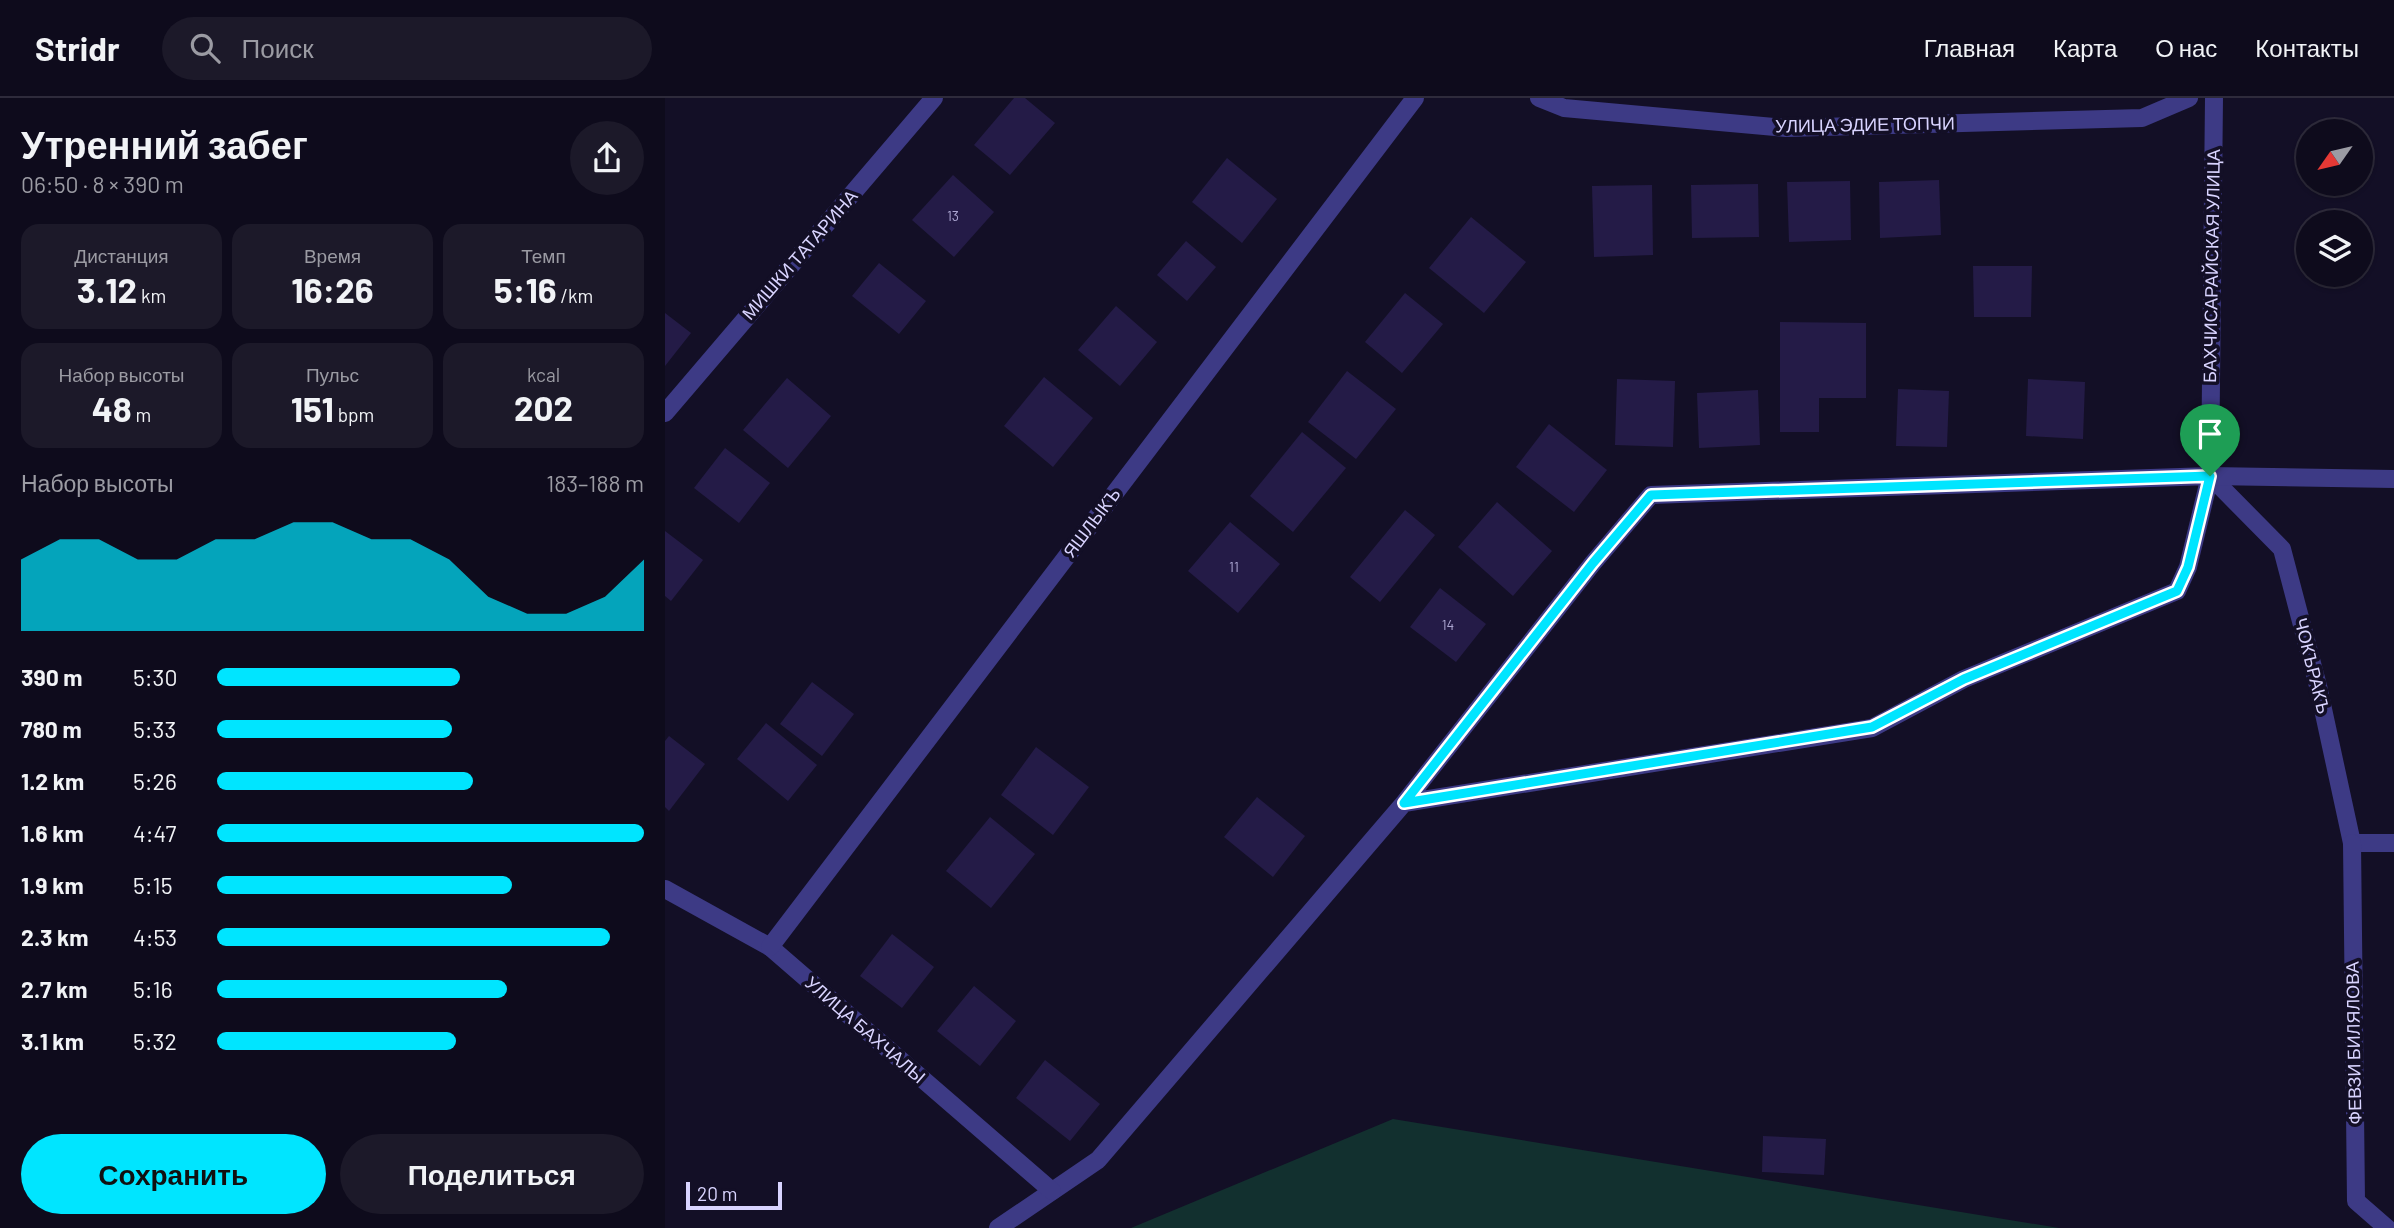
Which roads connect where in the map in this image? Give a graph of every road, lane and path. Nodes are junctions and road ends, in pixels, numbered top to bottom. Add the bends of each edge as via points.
1 (935, 98) edge
2 (1415, 98) edge
3 (1539, 98) edge
4 (2189, 98) edge
5 (2214, 98) edge
6 (665, 413) edge
7 (2210, 476) junction
8 (2394, 479) edge
9 (1404, 803) junction
10 (2352, 843) junction
11 (2394, 843) edge
12 (665, 889) edge
13 (770, 947) junction
14 (1052, 1191) junction
15 (998, 1228) edge
16 (2387, 1228) edge

1 - 6 street, МИШКИ ТАТАРИНА
2 - 13 street, ЯШЛЫКЪ
3 - 4 street, УЛИЦА ЭДИЕ ТОПЧИ via 1564,108 1786,128 2142,118
5 - 7 street, БАХЧИСАРАЙСКАЯ УЛИЦА
7 - 8 street
7 - 9 street, БАХЧИСАРАЙСКАЯ УЛИЦА via 2188,567 2177,591 1964,679 1872,727
7 - 9 street via 1651,495
7 - 10 street, ЧОКЪРАКЪ via 2282,549
9 - 14 street via 1098,1160
10 - 11 street
10 - 16 street, ФЕВЗИ БИЛЯЛОВА via 2356,1201
12 - 13 street, УЛИЦА БАХЧАЛЫ
13 - 14 street, УЛИЦА БАХЧАЛЫ
14 - 15 street

